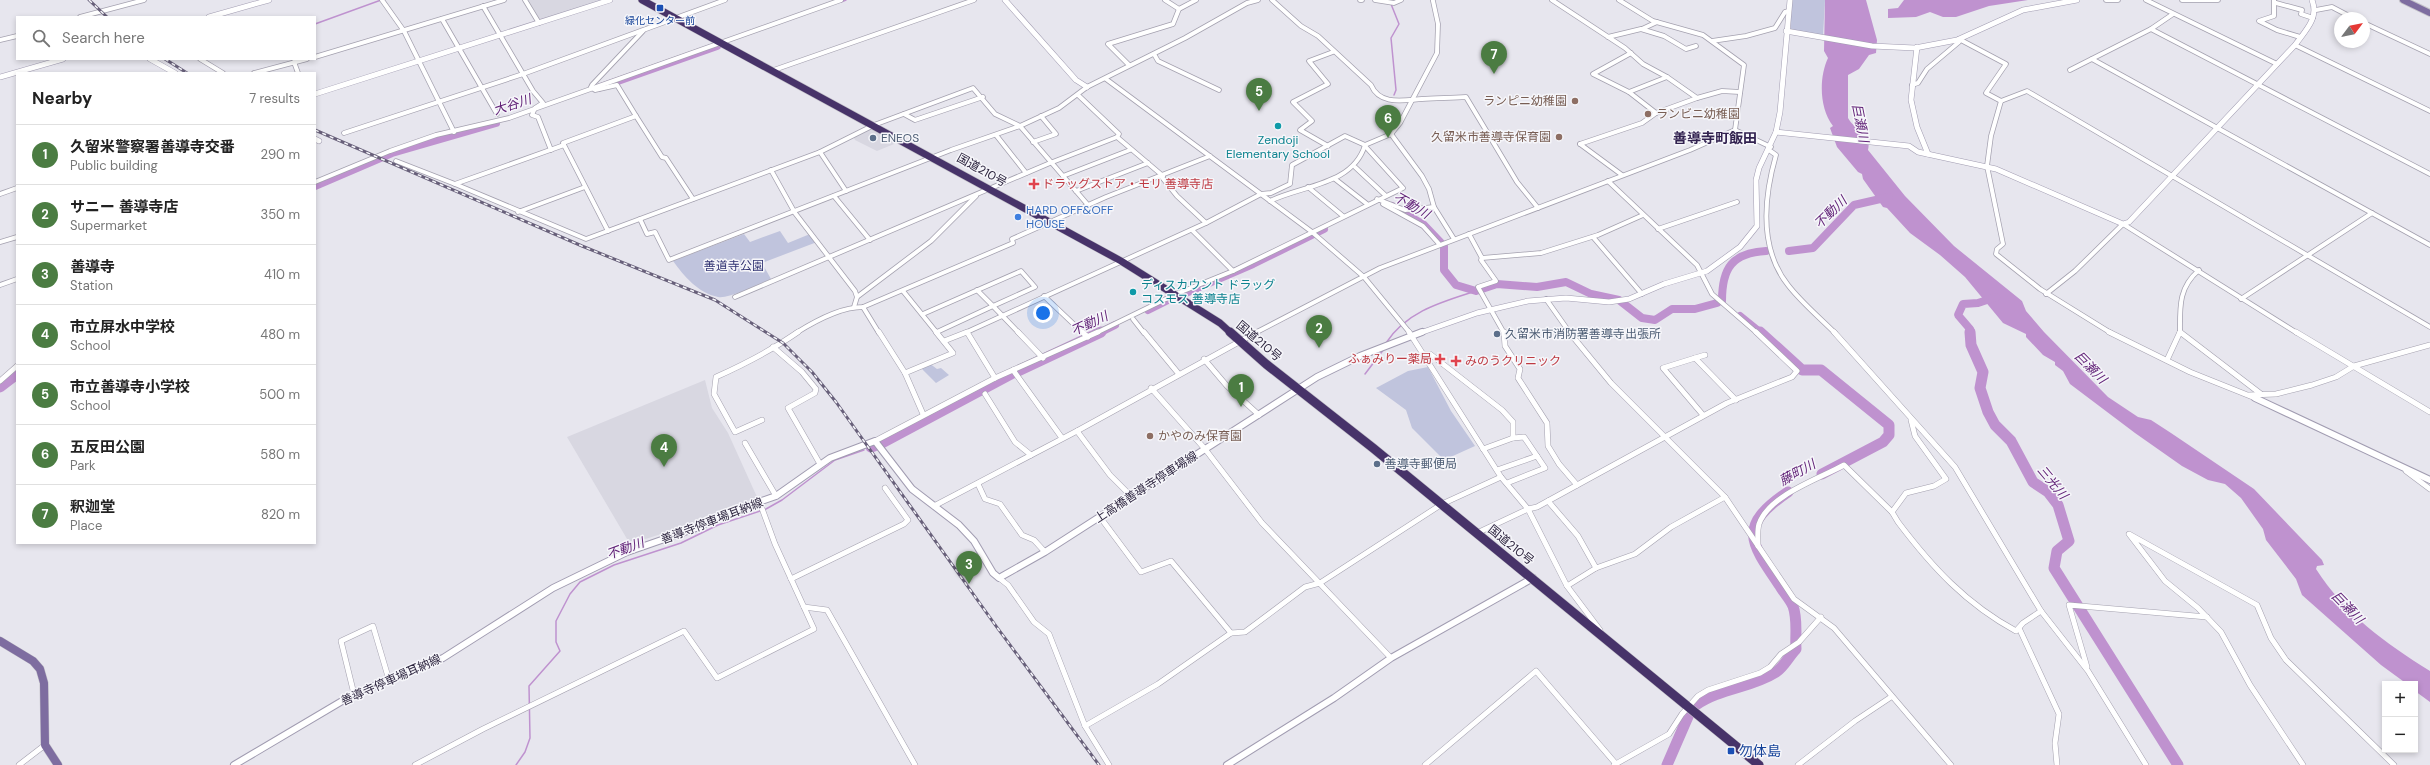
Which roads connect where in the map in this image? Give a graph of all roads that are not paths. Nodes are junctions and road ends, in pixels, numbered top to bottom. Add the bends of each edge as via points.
1 (144, 0) edge
2 (269, 0) edge
3 (382, 0) edge
4 (504, 0) edge
5 (525, 0) edge
6 (610, 0) edge
7 (642, 0) edge
8 (725, 0) edge
9 (841, 0) edge
10 (974, 0) edge
11 (1005, 0) edge
12 (1165, 0) edge
13 (1196, 0) edge
14 (1242, 0) edge
15 (1258, 0) edge
16 (1272, 0) edge
17 (1375, 0) edge
18 (1401, 0) edge
19 (1428, 0) edge
20 (1552, 0) edge
21 (1619, 0) edge
22 (1790, 0) edge
23 (2077, 0) edge
24 (2106, 0) edge
25 (2118, 0) edge
26 (2146, 0) edge
27 (2182, 0) edge
28 (2218, 0) edge
29 (2312, 0) edge
30 (2403, 0) edge
31 (1435, 1) edge
32 (2275, 2) edge
33 (1247, 3) junction
34 (484, 6) junction
35 (1179, 9) junction
36 (2316, 10) junction
37 (1789, 11) junction
38 (2342, 12) edge
39 (2430, 13) edge
40 (2173, 14) junction
41 (84, 16) edge
42 (213, 16) edge
43 (674, 18) junction
44 (2313, 18) junction
45 (442, 19) junction
46 (1657, 22) junction
47 (539, 23) junction
48 (2370, 26) edge
49 (1641, 29) junction
50 (644, 30) junction
51 (2151, 30) junction
52 (404, 31) junction
53 (1789, 32) junction
54 (501, 35) junction
55 (16, 36) edge
56 (1608, 37) junction
57 (2300, 37) junction
58 (1959, 39) junction
59 (0, 40) edge
60 (1712, 41) junction
61 (720, 44) junction
62 (2295, 45) junction
63 (1696, 46) dead end
64 (1916, 47) junction
65 (459, 48) junction
66 (1333, 52) junction
67 (1154, 54) junction
68 (1631, 54) junction
69 (2430, 54) edge
70 (316, 57) edge
71 (2092, 59) junction
72 (60, 60) edge
73 (152, 60) edge
74 (202, 60) edge
75 (303, 60) edge
76 (420, 61) junction
77 (294, 62) junction
78 (2278, 64) junction
79 (1129, 65) junction
80 (2070, 70) dead end
81 (771, 71) junction
82 (16, 72) edge
83 (18, 72) edge
84 (173, 72) edge
85 (222, 72) edge
86 (258, 72) edge
87 (298, 72) edge
88 (523, 74) junction
89 (0, 77) edge
90 (1667, 77) junction
91 (1106, 79) junction
92 (1912, 85) junction
93 (2256, 85) junction
94 (1087, 86) junction
95 (591, 87) junction
96 (482, 88) junction
97 (1219, 90) dead end
98 (1629, 92) junction
99 (1740, 92) junction
100 (316, 94) edge
101 (1078, 95) junction
102 (982, 97) junction
103 (1697, 98) junction
104 (554, 100) junction
105 (2000, 101) junction
106 (439, 102) junction
107 (1412, 102) junction
108 (542, 103) junction
109 (536, 108) junction
110 (2430, 111) edge
111 (1656, 113) junction
112 (497, 114) dead end
113 (904, 114) junction
114 (636, 116) junction
115 (1041, 116) junction
116 (874, 125) junction
117 (1020, 126) junction
118 (2216, 128) junction
119 (1735, 130) junction
120 (454, 132) junction
121 (1776, 132) junction
122 (344, 134) dead end
123 (1391, 134) junction
124 (996, 135) junction
125 (1117, 137) junction
126 (1033, 142) junction
127 (564, 145) junction
128 (1365, 145) junction
129 (1328, 146) junction
130 (1770, 148) junction
131 (551, 150) junction
132 (1130, 150) junction
133 (820, 152) junction
134 (1928, 154) junction
135 (1210, 156) junction
136 (934, 158) junction
137 (396, 161) dead end
138 (1050, 163) junction
139 (1148, 163) junction
140 (1987, 166) junction
141 (1355, 167) junction
142 (771, 170) junction
143 (1026, 173) junction
144 (2430, 174) edge
145 (1622, 175) junction
146 (2173, 175) junction
147 (1063, 176) junction
148 (1162, 176) junction
149 (1335, 178) junction
150 (1608, 181) junction
151 (316, 182) edge
152 (455, 184) junction
153 (585, 187) junction
154 (1308, 187) junction
155 (16, 188) edge
156 (990, 188) junction
157 (846, 191) junction
158 (1076, 191) junction
159 (0, 194) edge
160 (1261, 194) junction
161 (1385, 195) junction
162 (834, 196) junction
163 (693, 199) junction
164 (1377, 199) junction
165 (1270, 201) junction
166 (1738, 202) dead end
167 (1366, 204) junction
168 (1383, 204) dead end
169 (1088, 205) junction
170 (1434, 207) junction
171 (1538, 208) junction
172 (518, 212) junction
173 (795, 212) junction
174 (2372, 213) junction
175 (1643, 215) junction
176 (1343, 216) junction
177 (640, 219) junction
178 (1049, 223) junction
179 (1206, 223) junction
180 (2124, 224) junction
181 (1658, 229) junction
182 (1192, 230) junction
183 (608, 232) junction
184 (1313, 233) junction
185 (1469, 234) junction
186 (16, 237) edge
187 (1593, 237) junction
188 (1454, 239) junction
189 (870, 240) junction
190 (0, 242) edge
191 (1440, 244) junction
192 (2430, 245) edge
193 (2307, 256) junction
194 (830, 258) junction
195 (1482, 258) junction
196 (1121, 261) junction
197 (2199, 270) junction
198 (1233, 271) junction
199 (1701, 274) junction
200 (1364, 277) junction
201 (16, 279) edge
202 (0, 285) edge
203 (977, 290) junction
204 (903, 291) junction
205 (1176, 294) junction
206 (1642, 294) junction
207 (2046, 294) junction
208 (1044, 296) junction
209 (735, 297) dead end
210 (857, 297) junction
211 (1546, 299) junction
212 (2241, 299) junction
213 (854, 306) junction
214 (993, 306) junction
215 (863, 307) junction
216 (1491, 309) junction
217 (923, 314) junction
218 (1002, 316) junction
219 (1133, 319) dead end
220 (2430, 327) edge
221 (937, 332) junction
222 (967, 332) junction
223 (2180, 332) junction
224 (1413, 336) junction
225 (1088, 337) junction
226 (944, 341) junction
227 (1240, 342) junction
228 (2430, 345) edge
229 (772, 347) junction
230 (1424, 354) junction
231 (1705, 355) dead end
232 (1043, 358) junction
233 (1694, 358) junction
234 (1204, 359) junction
235 (2167, 360) junction
236 (2354, 366) junction
237 (16, 367) edge
238 (1012, 370) junction
239 (905, 373) junction
240 (1178, 373) junction
241 (995, 378) junction
242 (0, 381) edge
243 (1151, 388) junction
244 (1299, 390) junction
245 (985, 394) dead end
246 (2262, 394) junction
247 (2248, 395) junction
248 (2255, 398) joint
249 (1736, 400) junction
250 (2430, 412) edge
251 (923, 414) junction
252 (1259, 415) junction
253 (1704, 415) junction
254 (762, 420) dead end
255 (1911, 420) junction
256 (1077, 431) junction
257 (1662, 437) junction
258 (1062, 438) junction
259 (1513, 438) junction
260 (876, 441) junction
261 (745, 443) dead end
262 (1206, 448) junction
263 (1483, 448) junction
264 (1031, 455) junction
265 (1537, 456) junction
266 (820, 464) junction
267 (2397, 465) junction
268 (1497, 470) junction
269 (1501, 477) junction
270 (2430, 480) edge
271 (1506, 483) junction
272 (978, 484) junction
273 (1577, 485) junction
274 (885, 488) dead end
275 (2430, 489) edge
276 (776, 496) junction
277 (1131, 496) junction
278 (1725, 498) junction
279 (1548, 501) junction
280 (1442, 504) junction
281 (934, 506) junction
282 (762, 507) junction
283 (1528, 509) junction
284 (1892, 512) junction
285 (1100, 517) junction
286 (1477, 533) junction
287 (1757, 545) junction
288 (1045, 552) junction
289 (1596, 568) junction
290 (999, 578) junction
291 (1533, 578) junction
292 (791, 579) junction
293 (1320, 583) junction
294 (1567, 586) junction
295 (804, 608) junction
296 (2041, 611) junction
297 (1821, 617) junction
298 (2208, 617) junction
299 (2019, 628) junction
300 (1231, 633) junction
301 (1608, 640) junction
302 (0, 641) edge
303 (1391, 658) junction
304 (2088, 671) junction
305 (389, 680) junction
306 (354, 694) junction
307 (1891, 697) junction
308 (1689, 705) junction
309 (1085, 726) junction
310 (46, 745) junction
311 (1615, 764) edge
312 (19, 765) edge
313 (58, 765) edge
314 (234, 765) edge
315 (415, 765) edge
316 (915, 765) edge
317 (1109, 765) edge
318 (1226, 765) edge
319 (1425, 765) edge
320 (1759, 765) edge
321 (1798, 765) edge
322 (1951, 765) edge
323 (2057, 765) edge
324 (2146, 765) edge
325 (2303, 765) edge
326 (2394, 765) edge

1 - 41 street
2 - 42 main road
3 - 52 street
4 - 34 street
5 - 47 street
6 - 47 main road
7 - 43 highway, 国道210号
8 - 43 street
9 - 61 street
10 - 81 street
11 - 94 main road via 1076,80
12 - 35 street
13 - 35 street
14 - 33 street
15 - 33 street
16 - 66 street via 1301,26 1318,36
17 - 18 street via 1394,3
19 - 31 street
20 - 56 street
21 - 46 street
22 - 37 main road, 上高橋善導寺停車場線
23 - 58 main road via 2008,15
24 - 25 street
26 - 40 street
27 - 28 street
29 - 36 main road
30 - 39 main road
31 - 107 street via 1437,53
32 - 44 street via 2302,10 2301,14
32 - 57 street via 2274,16 2259,21
33 - 67 street
34 - 45 street
34 - 54 street
35 - 79 street via 1173,24 1108,44
36 - 38 street via 2332,7
36 - 44 main road
37 - 53 main road, 上高橋善導寺停車場線
37 - 60 street via 1785,12 1775,28
40 - 51 street
40 - 78 street
43 - 50 street
43 - 61 highway, 国道210号
44 - 57 main road
45 - 52 street
45 - 65 street
46 - 49 street
46 - 60 street
47 - 54 main road
48 - 69 street
49 - 56 street
49 - 63 street via 1664,36 1686,49
50 - 88 street
50 - 95 street
51 - 71 street
51 - 93 street
52 - 70 street
52 - 76 street
53 - 64 main road via 1867,46
53 - 121 main road, 上高橋善導寺停車場線
54 - 65 main road
54 - 88 street
55 - 59 street
56 - 68 street
57 - 62 main road
58 - 64 main road
58 - 92 street via 1959,42 1927,69 1918,83
58 - 105 street via 2006,64 1986,93
60 - 99 street via 1744,65
61 - 81 highway, 国道210号
61 - 95 street
62 - 78 main road
62 - 110 street
64 - 92 main road via 1918,59
65 - 76 main road
65 - 96 street
66 - 107 street via 1371,85 1378,96
66 - 129 street via 1309,61 1328,84 1293,102 1312,121 1300,130
67 - 79 street
67 - 97 street via 1158,61
68 - 90 street
68 - 98 street via 1593,73
71 - 80 street
71 - 118 street
72 - 83 main road
73 - 84 main road
74 - 85 street
75 - 77 street
76 - 100 main road
76 - 106 street
77 - 86 street
77 - 87 street
78 - 93 main road
79 - 91 street
81 - 116 highway, 国道210号
82 - 89 main road
88 - 96 street
88 - 108 street
90 - 98 street
90 - 103 street
91 - 94 street
91 - 135 street
92 - 134 main road via 1912,113
93 - 118 main road
93 - 144 street
94 - 101 street
95 - 104 street
95 - 114 street via 595,90 617,85
96 - 106 street
96 - 112 street
98 - 111 street
99 - 103 street via 1722,91
99 - 119 street
101 - 115 street
101 - 125 street via 1120,134
102 - 113 street via 915,120
102 - 113 street via 973,88
102 - 117 street via 995,114
103 - 111 street
104 - 108 street
104 - 109 street
105 - 140 street
105 - 146 street via 2027,91
106 - 120 street
106 - 122 street
107 - 123 street
107 - 171 street via 1418,99 1466,97 1517,182
108 - 109 street
109 - 120 street
109 - 131 street via 532,115 538,117
111 - 145 street via 1642,123 1580,144
113 - 116 street
114 - 127 street via 563,143
114 - 163 street
115 - 117 street
115 - 126 street via 1056,134
116 - 133 street
116 - 136 highway, 国道210号
117 - 124 street
117 - 126 street
118 - 146 main road
118 - 174 street
119 - 130 street
119 - 145 street
120 - 151 street via 436,135 390,151
121 - 130 main road, 上高橋善導寺停車場線
121 - 134 main road via 1904,145
123 - 128 street
123 - 170 street via 1422,176
124 - 136 street
124 - 143 street
125 - 132 street
125 - 138 street
126 - 138 street
127 - 131 street
127 - 153 street
128 - 129 street via 1345,136
128 - 141 street
128 - 161 street via 1403,188
129 - 160 street via 1292,165 1290,184 1271,193
130 - 199 main road, 上高橋善導寺停車場線 via 1759,168 1756,180 1755,231 1727,258
130 - 255 street via 1776,155 1766,185 1766,229 1781,274 1793,291 1840,338
131 - 152 street
132 - 139 street
132 - 147 street
133 - 142 street
133 - 157 street
134 - 140 main road
135 - 148 street
135 - 160 street
136 - 156 highway, 国道210号
136 - 157 street
137 - 152 street
138 - 143 street
138 - 147 street
139 - 148 street
139 - 158 street
140 - 180 main road
140 - 207 street via 2003,244 1996,249 1996,254
141 - 149 street
141 - 161 street
142 - 163 street
142 - 173 street
143 - 156 street
145 - 150 street
146 - 180 main road via 2129,222
146 - 193 street
147 - 158 street
148 - 169 street
148 - 179 street via 1177,196
149 - 154 street
149 - 167 street
150 - 171 street
150 - 175 street
152 - 172 street
153 - 172 street
153 - 183 street
154 - 165 street
154 - 176 street
155 - 159 street
156 - 178 highway, 国道210号
156 - 189 street
156 - 210 street via 975,197 931,241
157 - 162 street
158 - 169 street
160 - 165 street
160 - 179 street
161 - 164 street
162 - 173 street
162 - 189 street
163 - 177 street
164 - 167 street
164 - 170 street via 1405,210
165 - 184 street
166 - 181 street
167 - 176 street
168 - 191 street via 1423,226
169 - 178 street
170 - 188 street
171 - 185 street
172 - 183 street via 586,239
173 - 177 street via 669,260 655,232 647,234
173 - 194 street
174 - 192 street
174 - 193 street
175 - 181 street
175 - 187 street
176 - 184 street
177 - 183 street
178 - 196 highway, 国道210号
178 - 204 street via 1012,239 1013,242
179 - 182 street
180 - 197 street
180 - 207 street via 2075,271
181 - 199 street via 1690,257
182 - 196 street
182 - 198 street
184 - 198 street
184 - 200 street
185 - 188 street
185 - 195 street
186 - 190 street
187 - 195 street via 1529,255
187 - 206 street
188 - 191 street
189 - 194 street
191 - 200 street
193 - 212 street
193 - 220 street
194 - 209 street
194 - 210 street
195 - 216 street via 1496,281 1478,287
196 - 205 highway, 国道210号
196 - 208 street
197 - 212 street
197 - 223 street via 2192,276 2180,299
198 - 205 street
199 - 206 main road, 上高橋善導寺停車場線 via 1671,281
199 - 249 street via 1712,294 1796,368 1796,374
200 - 224 street
200 - 227 street
201 - 202 street
203 - 214 street
203 - 214 street via 1021,272 1035,287
203 - 217 street
204 - 215 street
204 - 217 street
205 - 225 street
205 - 227 highway, 国道210号 via 1220,323
206 - 211 main road, 上高橋善導寺停車場線 via 1614,302 1577,298
207 - 235 street via 2121,339
208 - 218 street
208 - 225 street
210 - 213 street
211 - 216 main road, 上高橋善導寺停車場線
211 - 257 street via 1583,351
212 - 236 street
213 - 215 street
213 - 229 street via 826,317
214 - 218 street
214 - 221 street
215 - 239 street
216 - 224 main road, 上高橋善導寺停車場線
216 - 273 street via 1504,330 1507,342 1505,346 1520,369 1518,378 1547,422 1548,446
217 - 221 street
218 - 222 street
218 - 232 street
219 - 240 street
221 - 226 street
222 - 226 street
222 - 241 street
223 - 235 street
223 - 246 street
224 - 230 street
224 - 244 main road, 上高橋善導寺停車場線 via 1354,359
225 - 232 street
226 - 239 street via 953,353
227 - 234 street
227 - 244 highway, 国道210号
228 - 236 street
229 - 254 street via 751,362 716,377 714,394 735,432
229 - 266 street via 802,372 816,389 815,393 788,408
230 - 259 street via 1430,354 1502,410 1514,422
230 - 263 street
231 - 233 street
232 - 238 street
233 - 249 street
233 - 253 street via 1663,368
234 - 240 street
234 - 252 street via 1227,386
235 - 247 street
236 - 246 street via 2326,381 2276,394
236 - 250 street
237 - 242 street
238 - 241 street
238 - 258 street
239 - 251 street
240 - 243 street
241 - 251 street via 980,388
243 - 256 street
243 - 262 street
244 - 252 main road, 上高橋善導寺停車場線
244 - 280 highway, 国道210号
245 - 264 street via 1015,442
246 - 247 street
247 - 248 street
248 - 267 main road
249 - 253 street
251 - 260 street
252 - 262 main road, 上高橋善導寺停車場線
253 - 257 street
255 - 284 street via 1914,435 1946,479 1934,486 1906,493
255 - 296 street via 1956,467
256 - 258 street
256 - 277 street via 1110,475
257 - 273 street
257 - 278 street
258 - 264 street
259 - 263 street
259 - 265 street via 1524,437
260 - 266 main road, 善導寺停車場耳納線
260 - 281 main road via 912,489
261 - 276 street
262 - 277 main road, 上高橋善導寺停車場線
262 - 293 street via 1262,523
263 - 268 street
264 - 272 street
265 - 268 street
265 - 271 street via 1545,468
266 - 276 main road, 善導寺停車場耳納線
267 - 270 main road
267 - 275 street
268 - 269 street
269 - 271 street
269 - 280 street
271 - 283 street
272 - 281 street
272 - 288 street via 986,500 1000,504 1022,535 1034,540
273 - 279 street
274 - 292 street via 908,520 904,524
276 - 282 main road, 善導寺停車場耳納線
277 - 285 main road, 上高橋善導寺停車場線
278 - 287 street
278 - 289 street via 1671,527 1630,557
279 - 283 street
279 - 289 street via 1578,536
280 - 286 highway, 国道210号
280 - 293 street
281 - 290 main road via 959,525 974,541 993,573
282 - 292 street
282 - 305 main road, 善導寺停車場耳納線 via 730,512 696,528 620,556 553,588 443,658
283 - 286 street
283 - 294 street
284 - 287 street via 1844,466 1771,507 1759,525
284 - 299 street via 1920,552 1946,582 1994,620 2016,631
285 - 288 main road, 上高橋善導寺停車場線
285 - 300 street via 1141,572 1171,561
286 - 291 highway, 国道210号
287 - 297 street via 1794,599
288 - 290 main road, 上高橋善導寺停車場線
289 - 294 street
290 - 309 street via 1008,585 1034,622 1049,634
291 - 301 highway, 国道210号
291 - 303 main road
292 - 295 street
293 - 300 street via 1305,587 1245,632
293 - 303 street
294 - 301 street
295 - 315 street via 814,629 717,678 684,631
295 - 316 street via 828,610
296 - 299 street
296 - 304 street
297 - 307 street via 1834,628
297 - 308 street via 1799,643 1760,673 1708,690
298 - 304 street via 2069,605
298 - 325 street via 2221,632 2250,685
298 - 326 street via 2165,581 2129,534 2257,605 2272,638 2286,660
299 - 323 street via 2059,714 2055,744
300 - 309 street via 1158,684
301 - 308 highway, 国道210号
302 - 310 main road via 33,661 40,669 44,682
303 - 318 main road via 1340,694
304 - 324 street
305 - 306 main road, 善導寺停車場耳納線
305 - 306 street via 373,626 341,641
306 - 314 main road, 善導寺停車場耳納線
307 - 321 street
307 - 322 street via 1918,724
308 - 311 street via 1670,734
308 - 320 highway, 国道210号
309 - 317 street
310 - 312 street
310 - 313 main road
311 - 319 street via 1536,671

